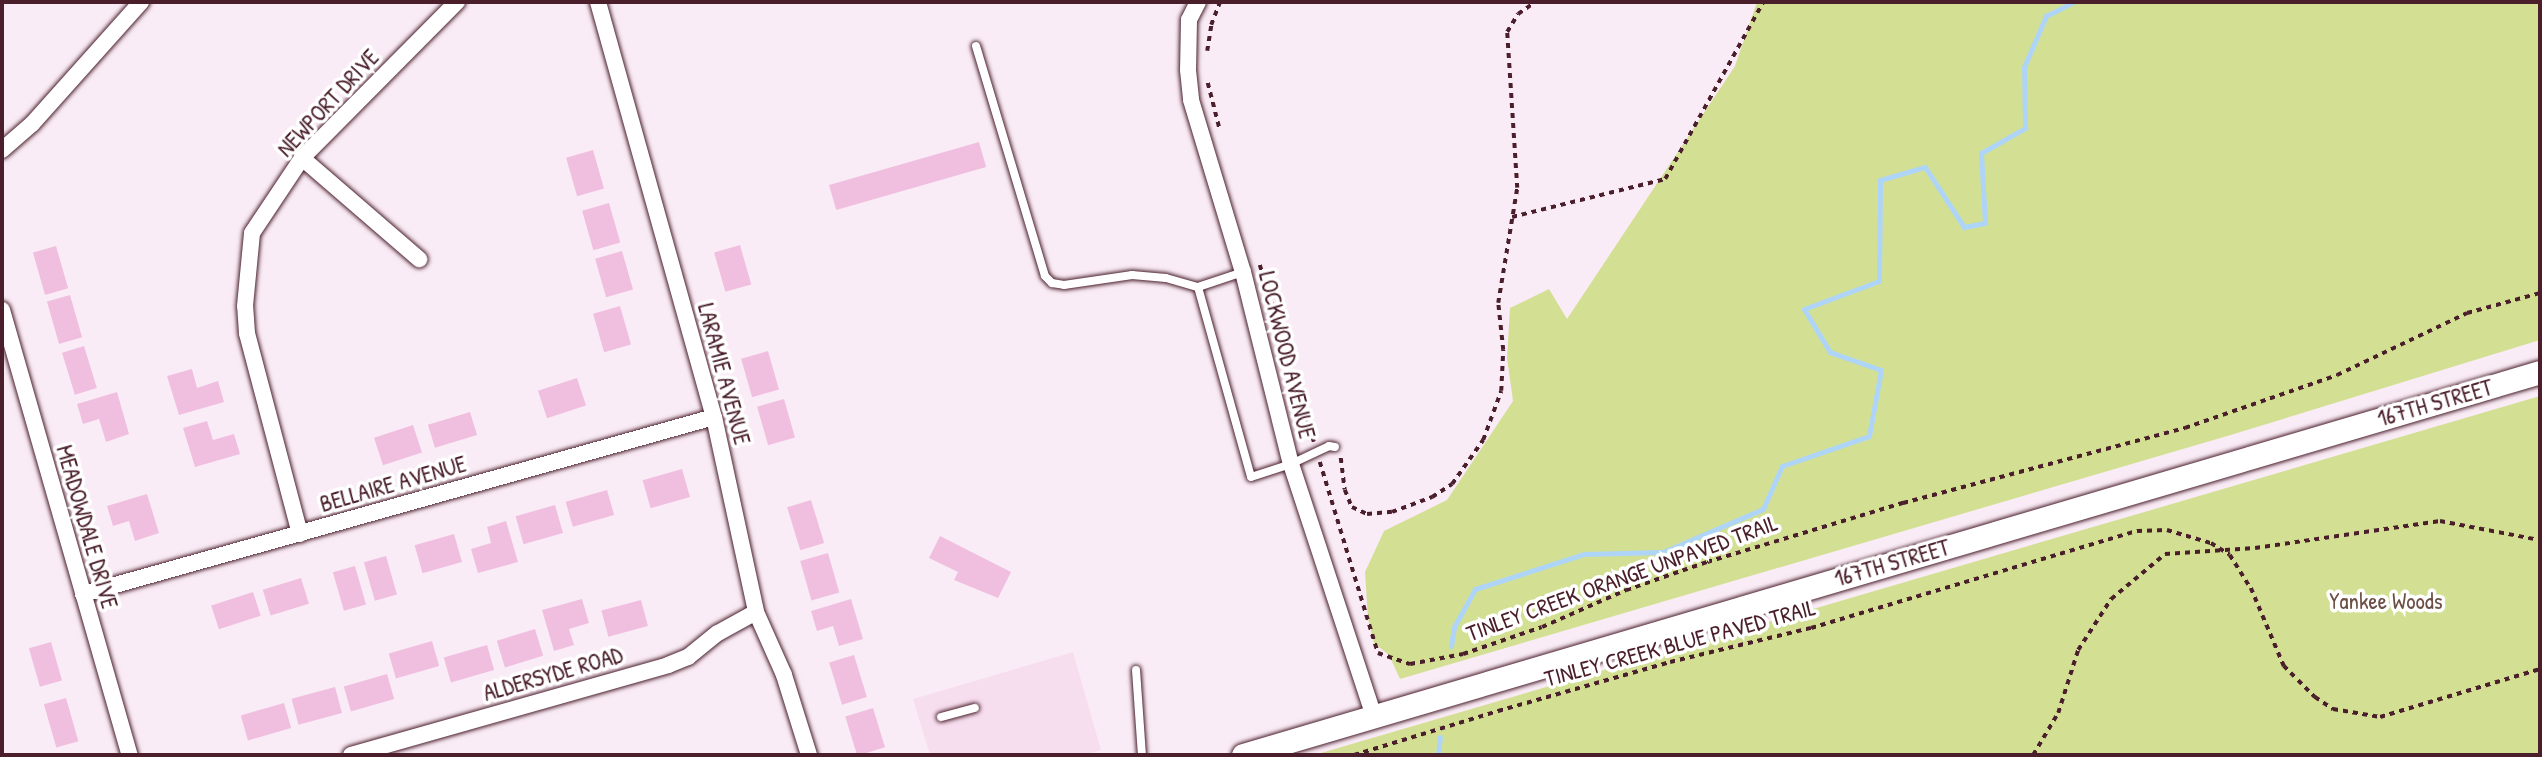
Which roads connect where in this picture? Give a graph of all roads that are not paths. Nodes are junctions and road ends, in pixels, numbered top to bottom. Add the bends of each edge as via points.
1 (141, 2) edge
2 (457, 2) edge
3 (598, 2) edge
4 (1198, 2) edge
5 (976, 46) dead end
6 (2, 150) edge
7 (302, 158) junction
8 (419, 258) dead end
9 (1243, 272) junction
10 (1198, 287) junction
11 (2, 310) edge
12 (2540, 372) edge
13 (714, 417) junction
14 (1335, 447) road end
15 (1292, 464) junction
16 (300, 534) junction
17 (83, 594) junction
18 (756, 612) junction
19 (1136, 670) dead end
20 (975, 708) dead end
21 (1374, 716) junction
22 (941, 717) dead end
23 (130, 755) edge
24 (351, 755) edge
25 (809, 755) edge
26 (1142, 755) edge
27 (1243, 755) edge

1 - 6 street via 32,124
2 - 7 street, NEWPORT DRIVE
3 - 13 street, LARAMIE AVENUE
4 - 9 street, LOCKWOOD AVENUE via 1189,20 1191,100
5 - 10 lane via 1045,275 1052,283 1132,275
7 - 8 street
7 - 16 street, NEWPORT DRIVE via 252,233 245,306 247,333
9 - 10 lane
9 - 15 street, LOCKWOOD AVENUE
10 - 15 lane via 1251,477
11 - 17 street, MEADOWDALE DRIVE
12 - 21 main road, 167TH STREET
13 - 16 street, BELLAIRE AVENUE
13 - 18 street, LARAMIE AVENUE
14 - 15 lane
15 - 21 street, LOCKWOOD AVENUE
16 - 17 street, BELLAIRE AVENUE
17 - 23 street, MEADOWDALE DRIVE
18 - 24 street, ALDERSYDE ROAD via 668,665
18 - 25 street, LARAMIE AVENUE via 784,675
19 - 26 lane
20 - 22 lane
21 - 27 main road, 167TH STREET

